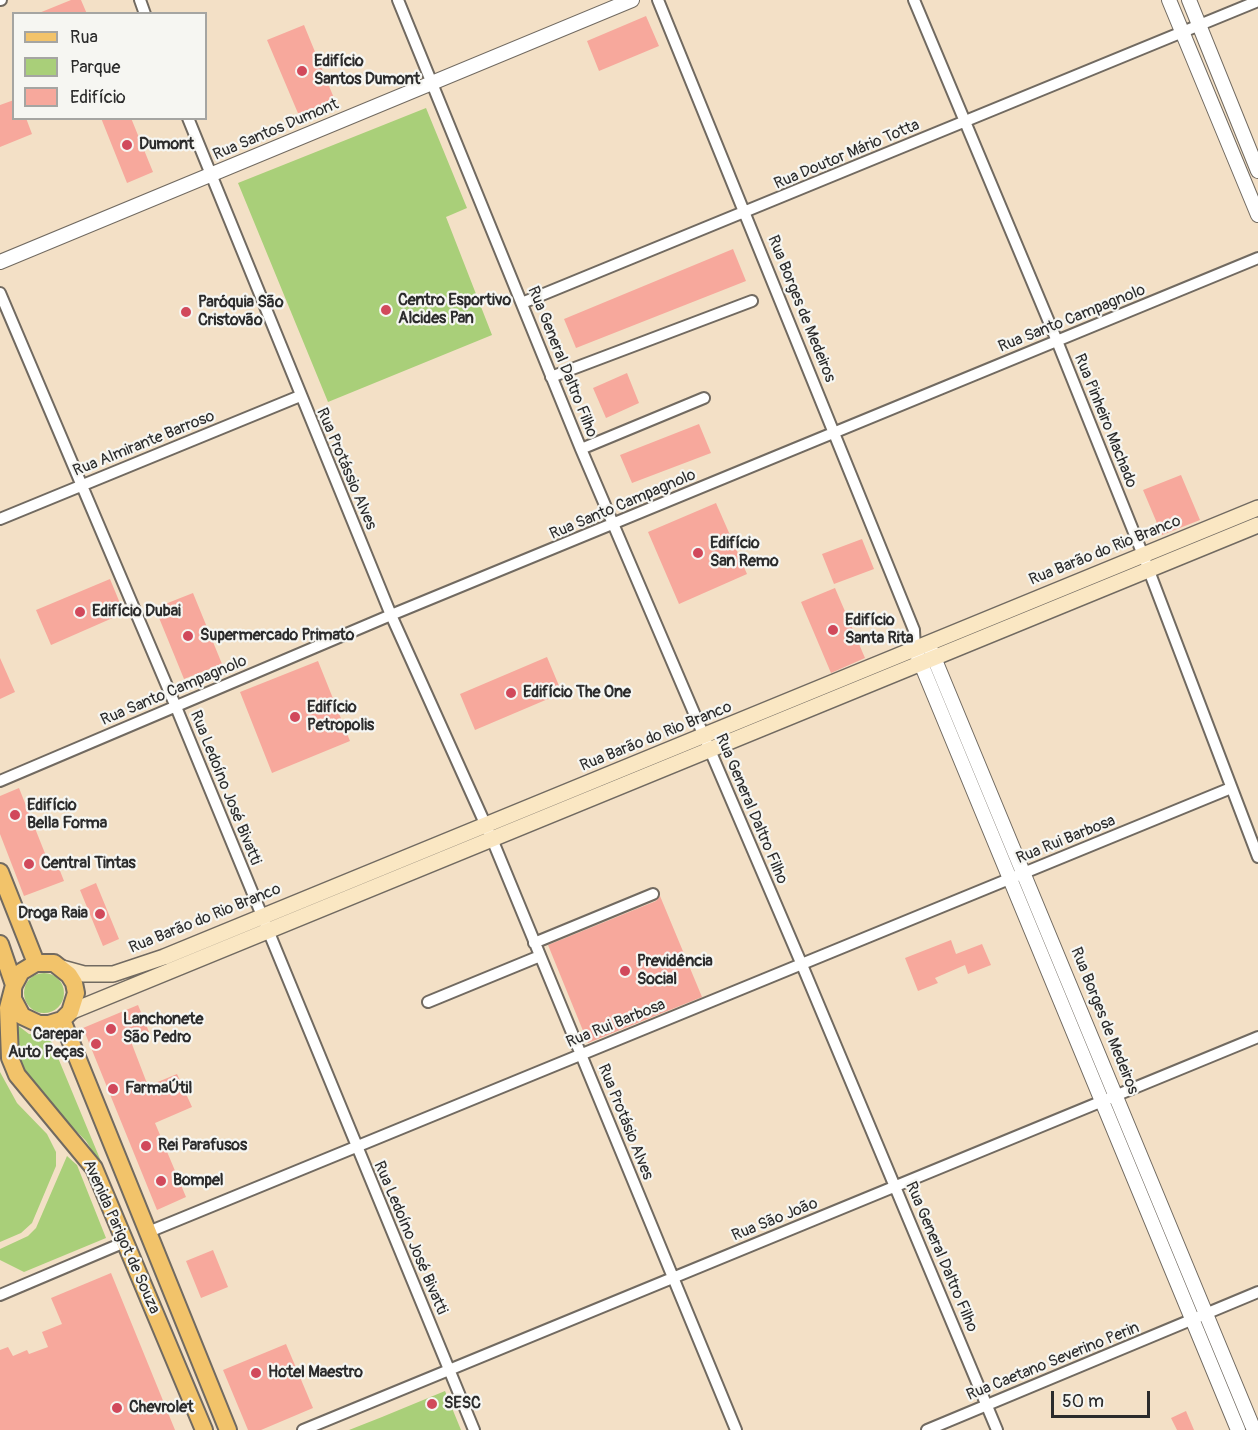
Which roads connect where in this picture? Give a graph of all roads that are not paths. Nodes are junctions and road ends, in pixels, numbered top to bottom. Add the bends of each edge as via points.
1 (398, 0) edge
2 (632, 0) edge
3 (658, 0) edge
4 (914, 0) edge
5 (1169, 0) edge
6 (1189, 0) edge
7 (1258, 1) edge
8 (1199, 26) junction
9 (1182, 33) junction
10 (432, 82) junction
11 (189, 120) edge
12 (965, 121) junction
13 (1247, 142) junction
14 (1231, 149) junction
15 (1258, 171) edge
16 (211, 175) junction
17 (745, 214) junction
18 (1258, 215) edge
19 (1258, 258) edge
20 (0, 262) edge
21 (0, 293) edge
22 (752, 301) dead end
23 (522, 303) junction
24 (1057, 341) junction
25 (551, 377) junction
26 (300, 396) junction
27 (704, 398) dead end
28 (834, 433) junction
29 (581, 449) junction
30 (82, 486) junction
31 (1258, 508) edge
32 (0, 519) edge
33 (614, 525) junction
34 (1258, 525) edge
35 (1143, 555) junction
36 (1149, 570) junction
37 (391, 615) junction
38 (922, 646) junction
39 (928, 662) junction
40 (176, 707) junction
41 (704, 737) junction
42 (710, 751) junction
43 (0, 781) edge
44 (1231, 788) junction
45 (489, 833) junction
46 (1258, 857) edge
47 (0, 872) edge
48 (1025, 873) junction
49 (1010, 879) junction
50 (653, 894) dead end
51 (261, 916) junction
52 (267, 931) junction
53 (534, 943) junction
54 (0, 944) edge
55 (540, 956) junction
56 (36, 963) junction
57 (802, 965) junction
58 (62, 968) junction
59 (14, 987) junction
60 (428, 1002) dead end
61 (4, 1015) edge
62 (66, 1016) junction
63 (1258, 1037) edge
64 (581, 1055) junction
65 (1116, 1096) junction
66 (1103, 1101) junction
67 (356, 1147) junction
68 (895, 1187) junction
69 (146, 1233) junction
70 (125, 1242) junction
71 (673, 1278) junction
72 (1258, 1292) edge
73 (0, 1295) edge
74 (1204, 1315) junction
75 (1191, 1321) junction
76 (449, 1370) junction
77 (987, 1406) junction
78 (204, 1430) edge
79 (228, 1430) edge
80 (303, 1430) edge
81 (474, 1430) edge
82 (736, 1430) edge
83 (927, 1430) edge
84 (997, 1430) edge
85 (1238, 1430) edge
86 (1254, 1430) edge

1 - 10 street, Rua General Daltro Filho
2 - 10 street, Rua Santos Dumont
3 - 17 street, Rua Borges de Medeiros
4 - 12 street, Rua Pinheiro Machado
5 - 9 street
6 - 8 street
7 - 8 street
8 - 9 street, Rua Doutor Mário Totta
8 - 13 street
9 - 12 street, Rua Doutor Mário Totta
9 - 14 street
10 - 16 street, Rua Santos Dumont
10 - 23 street, Rua General Daltro Filho
11 - 16 street, Rua Protássio Alves
12 - 17 street, Rua Doutor Mário Totta
12 - 24 street, Rua Pinheiro Machado
13 - 14 street
13 - 15 street
14 - 18 street
16 - 20 street, Rua Santos Dumont
16 - 26 street, Rua Protássio Alves
17 - 23 street, Rua Doutor Mário Totta
17 - 28 street, Rua Borges de Medeiros
19 - 24 street, Rua Santo Campagnolo
21 - 30 street, Rua Ledoíno José Bivatti
22 - 25 street
23 - 25 street, Rua General Daltro Filho
24 - 28 street, Rua Santo Campagnolo
24 - 35 street, Rua Pinheiro Machado
25 - 29 street, Rua General Daltro Filho
26 - 30 street, Rua Almirante Barroso
26 - 37 street, Rua Protássio Alves
27 - 29 street
28 - 33 street, Rua Santo Campagnolo
28 - 38 street, Rua Borges de Medeiros
29 - 33 street, Rua General Daltro Filho
30 - 32 street, Rua Almirante Barroso
30 - 40 street, Rua Ledoíno José Bivatti
31 - 35 main road, Rua Barão do Rio Branco
33 - 37 street, Rua Santo Campagnolo
33 - 41 street, Rua General Daltro Filho
34 - 36 main road, Rua Barão do Rio Branco
35 - 36 street, Rua Pinheiro Machado
35 - 38 main road, Rua Barão do Rio Branco
36 - 39 main road, Rua Barão do Rio Branco
36 - 44 street, Rua Pinheiro Machado
37 - 40 street, Rua Santo Campagnolo
37 - 45 street, Rua Protássio Alves
38 - 39 street
38 - 41 main road, Rua Barão do Rio Branco
39 - 42 main road, Rua Barão do Rio Branco
39 - 48 street, Rua Borges de Medeiros
39 - 49 street
40 - 43 street, Rua Santo Campagnolo
40 - 51 street, Rua Ledoíno José Bivatti
41 - 42 street, Rua General Daltro Filho
41 - 45 main road, Rua Barão do Rio Branco
42 - 45 main road, Rua Barão do Rio Branco
42 - 57 street, Rua General Daltro Filho
44 - 46 street, Rua Pinheiro Machado
44 - 48 street, Rua Rui Barbosa
45 - 51 main road, Rua Barão do Rio Branco
45 - 52 main road, Rua Barão do Rio Branco
45 - 53 street, Rua Protásio Alves
47 - 56 main road
48 - 49 street, Rua Rui Barbosa
48 - 65 street, Rua Borges de Medeiros
49 - 57 street, Rua Rui Barbosa
49 - 66 street
50 - 53 street
51 - 52 street, Rua Ledoíno José Bivatti
51 - 58 main road, Rua Barão do Rio Branco via 113,974 84,974
52 - 62 main road, Rua Barão do Rio Branco
52 - 67 street, Rua Ledoíno José Bivatti
53 - 55 street, Rua Protásio Alves
54 - 59 main road
55 - 60 street
55 - 64 street, Rua Protásio Alves
56 - 58 main road via 54,963
56 - 59 main road, Avenida Parigot de Souza via 21,972
57 - 64 street, Rua Rui Barbosa
57 - 68 street, Rua General Daltro Filho
58 - 62 main road, Avenida Parigot de Souza via 76,993
59 - 61 main road, Avenida Parigot de Souza
59 - 62 main road via 17,1008 30,1021 49,1024
61 - 70 main road, Avenida Parigot de Souza via 10,1058 17,1075 94,1168
62 - 69 main road, Avenida Parigot de Souza
63 - 65 street, Rua São João
64 - 67 street, Rua Rui Barbosa
64 - 71 street, Rua Protásio Alves
65 - 66 street, Rua São João
65 - 74 street, Rua Borges de Medeiros
66 - 68 street, Rua São João
66 - 75 street
67 - 69 street, Rua Rui Barbosa
67 - 76 street, Rua Ledoíno José Bivatti
68 - 71 street, Rua São João
68 - 77 street, Rua General Daltro Filho
69 - 79 main road, Avenida Parigot de Souza
70 - 73 street
70 - 78 main road, Avenida Parigot de Souza
71 - 76 street, Rua São João
71 - 82 street, Rua Protásio Alves
72 - 74 street
74 - 75 street
74 - 86 street, Rua Borges de Medeiros
75 - 77 street, Rua Caetano Severino Perin
75 - 85 street
76 - 80 street, Rua São João
76 - 81 street, Rua Ledoíno José Bivatti
77 - 83 street, Rua Caetano Severino Perin
77 - 84 street, Rua General Daltro Filho

